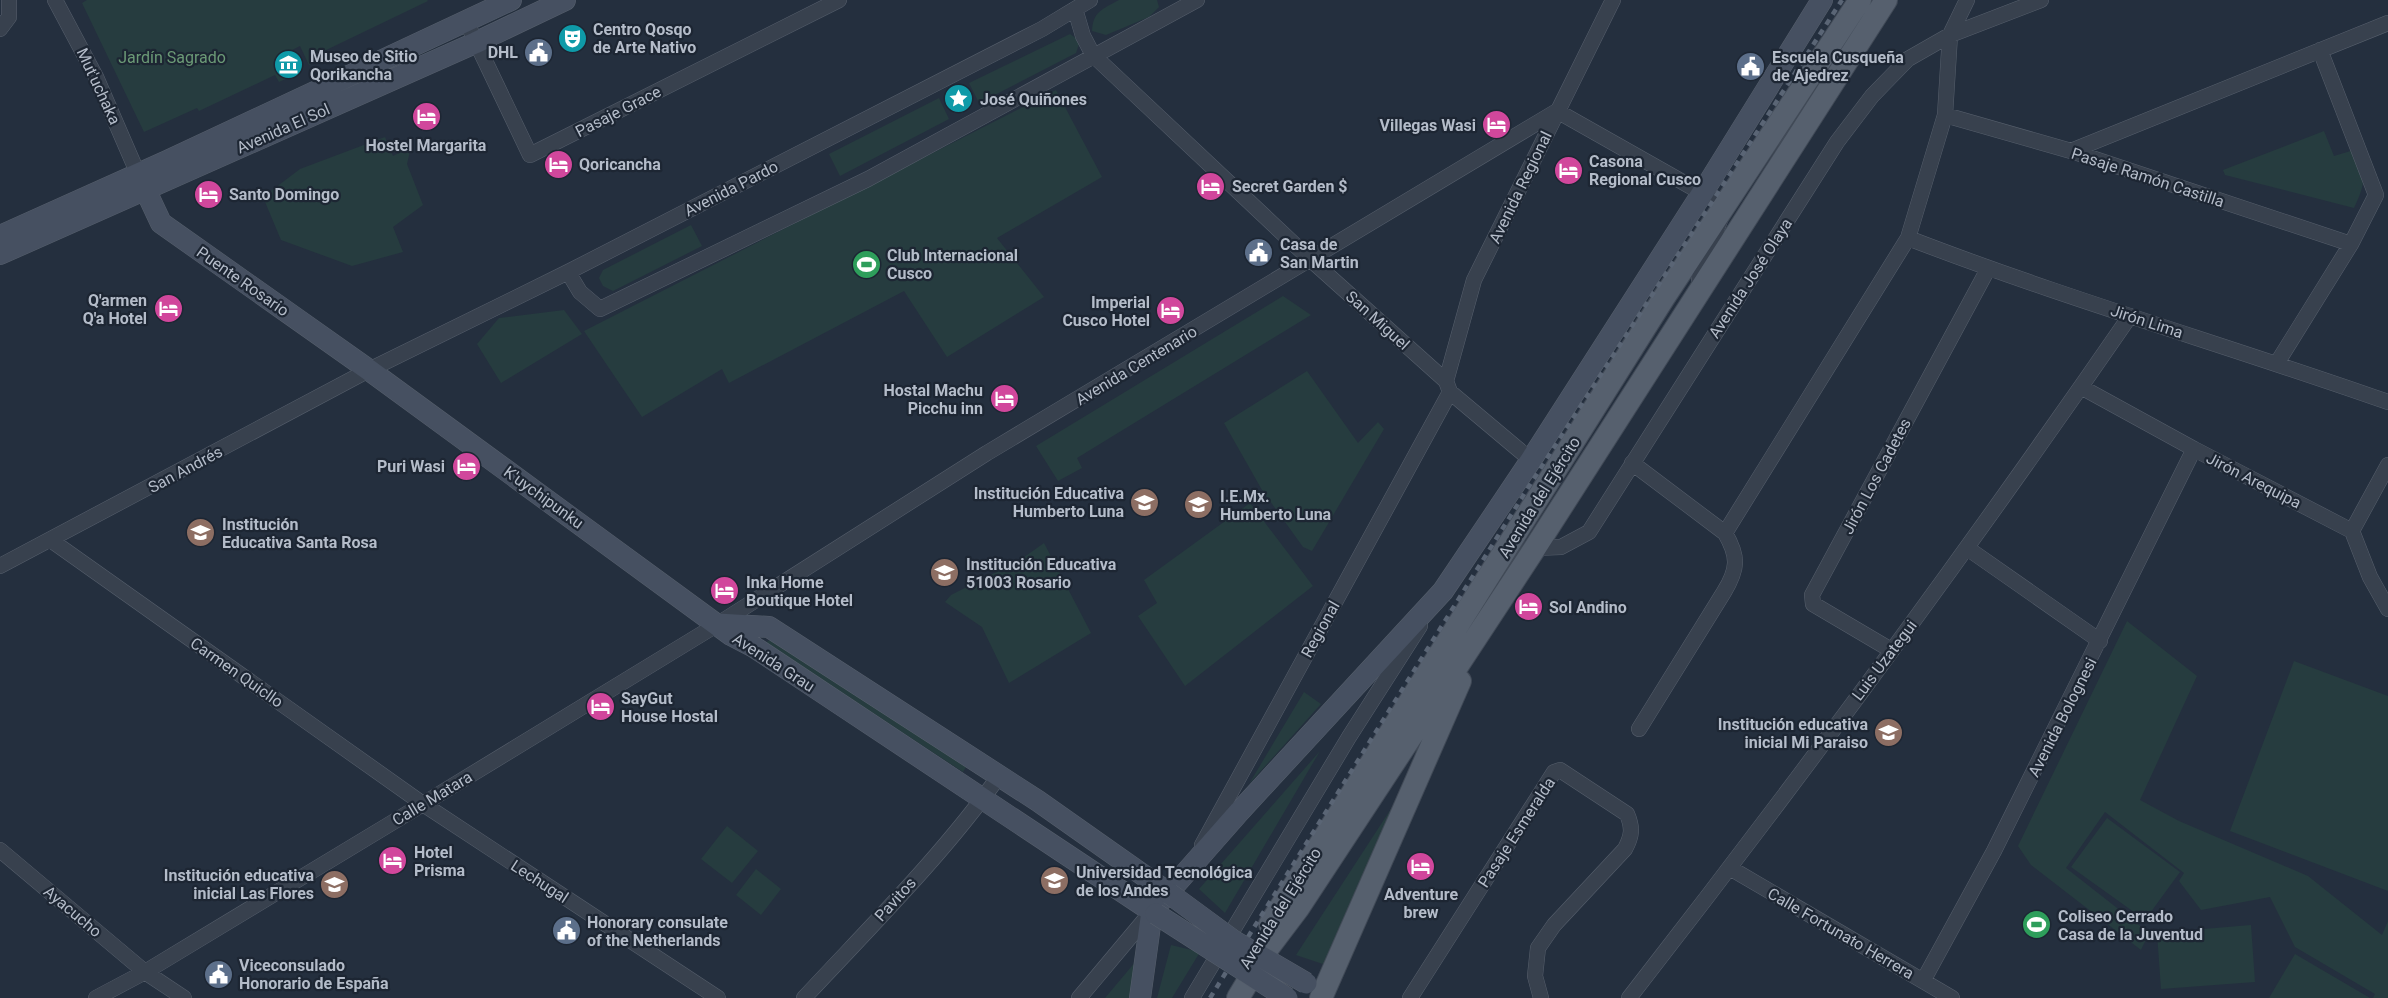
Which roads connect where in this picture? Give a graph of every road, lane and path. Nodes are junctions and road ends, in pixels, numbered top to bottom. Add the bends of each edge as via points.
1 (9, 0) edge
2 (55, 0) edge
3 (512, 0) edge
4 (565, 0) edge
5 (839, 0) edge
6 (1090, 0) edge
7 (1197, 0) edge
8 (1613, 0) edge
9 (1822, 0) edge
10 (1860, 0) edge
11 (1967, 0) edge
12 (2041, 0) edge
13 (1888, 1) edge
14 (1175, 6) edge
15 (1075, 9) junction
16 (466, 21) junction
17 (2388, 23) edge
18 (0, 29) edge
19 (1950, 35) junction
20 (475, 42) junction
21 (2320, 50) junction
22 (1093, 55) junction
23 (1557, 111) junction
24 (1945, 115) junction
25 (2071, 151) junction
26 (141, 182) junction
27 (1703, 192) junction
28 (1725, 206) junction
29 (0, 236) edge
30 (1908, 238) junction
31 (2351, 244) junction
32 (0, 254) edge
33 (1311, 260) junction
34 (1988, 269) junction
35 (568, 272) junction
36 (1686, 315) junction
37 (2130, 316) junction
38 (2277, 363) junction
39 (369, 370) junction
40 (1448, 386) junction
41 (2081, 387) junction
42 (2388, 402) edge
43 (2194, 449) junction
44 (1531, 460) junction
45 (1632, 463) junction
46 (2388, 465) edge
47 (2352, 531) junction
48 (1725, 533) junction
49 (52, 541) junction
50 (1535, 548) junction
51 (1967, 548) junction
52 (0, 566) edge
53 (1443, 591) junction
54 (2388, 609) edge
55 (1486, 623) junction
56 (718, 624) junction
57 (2100, 641) junction
58 (1891, 650) junction
59 (1639, 729) dead end
60 (999, 776) junction
61 (983, 798) junction
62 (423, 804) junction
63 (0, 850) edge
64 (1190, 867) junction
65 (1730, 868) junction
66 (1169, 893) junction
67 (1299, 907) junction
68 (1154, 913) junction
69 (145, 972) junction
70 (1923, 981) junction
71 (1321, 993) edge
72 (96, 998) edge
73 (184, 998) edge
74 (718, 998) edge
75 (804, 998) edge
76 (1079, 998) edge
77 (1140, 998) edge
78 (1192, 998) edge
79 (1225, 998) edge
80 (1238, 998) edge
81 (1248, 998) edge
82 (1287, 998) edge
83 (1410, 998) edge
84 (1541, 998) edge
85 (1629, 998) edge
86 (1952, 998) edge

1 - 18 street via 9,17
2 - 26 street, Mut'uchaka via 96,77
3 - 16 street, Avenida El Sol
4 - 20 street, Avenida El Sol
5 - 20 street, Pasaje Grace via 530,155
6 - 15 street, Avenida Pardo
7 - 14 street
8 - 23 street, Avenida Regional
9 - 27 street, Avenida del Ejército
10 - 28 main road, Avenida del Ejército
11 - 19 street
12 - 19 street, Avenida José Olaya
13 - 36 main road, Avenida del Ejército
14 - 22 street
15 - 22 street
15 - 35 street, Avenida Pardo
16 - 20 street, Pasaje Grace
16 - 26 street, Avenida El Sol
17 - 21 street
19 - 24 street
19 - 45 street, Avenida José Olaya via 1908,59 1872,96 1837,142
20 - 26 street, Avenida El Sol
21 - 25 street
21 - 31 street via 2376,195
22 - 33 street, San Miguel
22 - 35 street via 868,179 600,309 580,292
23 - 27 street
23 - 33 street, Avenida Centenario
23 - 40 street, Avenida Regional via 1474,280
24 - 25 street, Pasaje Ramón Castilla
24 - 30 street
25 - 31 street, Pasaje Ramón Castilla
26 - 29 street, Avenida El Sol
26 - 32 street, Avenida El Sol
26 - 39 street, Puente Rosario via 160,223
27 - 28 street
27 - 44 street, Avenida del Ejército
28 - 36 street
28 - 79 main road, Avenida del Ejército
30 - 34 street, Jirón Lima
30 - 48 street
31 - 38 street
33 - 40 street, San Miguel
33 - 56 street, Avenida Centenario via 987,453
34 - 37 street, Jirón Lima
34 - 58 street, Jirón Los Cadetes via 1812,595 1813,604
35 - 39 street, Avenida Pardo
36 - 50 main road, Avenida del Ejército
37 - 38 street, Jirón Lima
37 - 41 street, Luis Uzategui
38 - 42 street, Jirón Lima
39 - 49 street, San Andrés
39 - 56 street, K'uychipunku
40 - 44 street, San Miguel
40 - 64 street, Regional
41 - 43 street, Jirón Arequipa
41 - 51 street, Luis Uzategui
43 - 47 street, Jirón Arequipa
43 - 57 street, Avenida Bolognesi
44 - 53 street, Avenida del Ejército
45 - 48 street
45 - 50 street, Avenida José Olaya via 1589,532 1561,547
46 - 47 street
47 - 54 street via 2370,578
48 - 59 street via 1732,544 1736,566 1733,578
49 - 52 street, San Andrés
49 - 62 street, Carmen Quicllo
50 - 55 main road, Avenida del Ejército
51 - 57 street
51 - 58 street, Luis Uzategui
53 - 64 street
53 - 78 street, Avenida del Ejército via 1348,737
55 - 67 main road, Avenida del Ejército
55 - 71 main road
56 - 60 street, Avenida Grau via 769,627
56 - 61 street, Avenida Grau
56 - 62 street, Calle Matara
57 - 70 street, Avenida Bolognesi
58 - 65 street, Luis Uzategui
60 - 61 street, Pavitos
60 - 66 street, Avenida Grau
61 - 68 street, Avenida Grau
61 - 75 street, Pavitos
62 - 69 street, Calle Matara
62 - 74 street, Lechugal
63 - 69 street, Ayacucho
64 - 66 street
65 - 70 street, Calle Fortunato Herrera
65 - 85 street, Luis Uzategui
66 - 68 street
66 - 71 street, Avenida Grau, bridge via 1234,941
67 - 80 main road, Avenida del Ejército
67 - 81 main road, Avenida del Ejército
68 - 76 street
68 - 77 street
68 - 82 street, Avenida Grau, bridge
69 - 72 street, Calle Matara
69 - 73 street, Ayacucho
70 - 86 street, Calle Fortunato Herrera
83 - 84 street, Pasaje Esmeralda via 1554,772 1560,770 1627,814 1632,825 1624,849 1554,925 1538,948 1535,976

